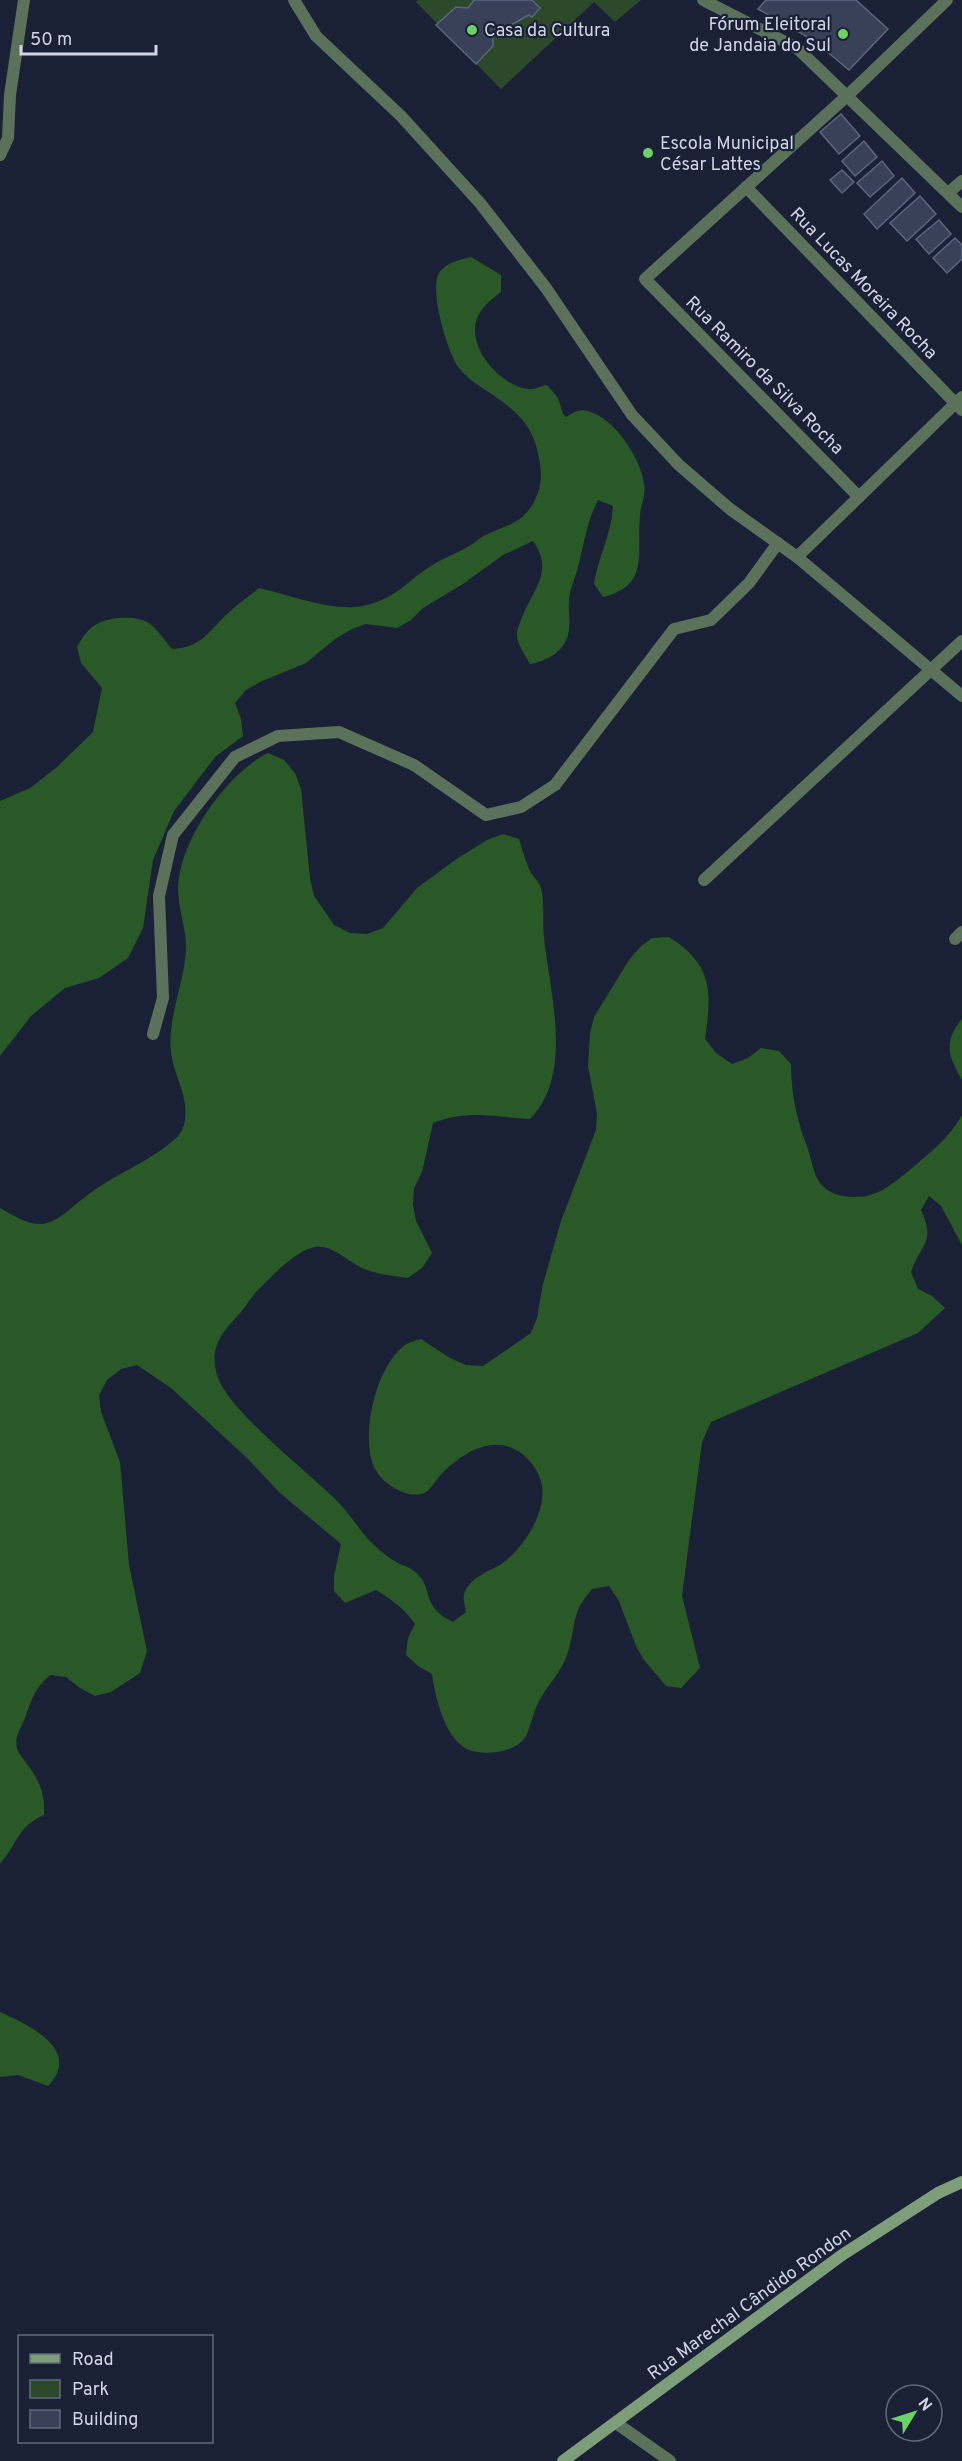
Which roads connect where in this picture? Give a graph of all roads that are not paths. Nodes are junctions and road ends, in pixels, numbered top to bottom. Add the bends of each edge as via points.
1 (24, 0) edge
2 (294, 0) edge
3 (703, 0) edge
4 (947, 0) edge
5 (848, 95) junction
6 (0, 155) edge
7 (962, 181) edge
8 (746, 187) junction
9 (948, 193) junction
10 (962, 207) edge
11 (960, 403) edge
12 (859, 497) junction
13 (778, 543) junction
14 (797, 557) junction
15 (962, 641) edge
16 (932, 671) junction
17 (962, 696) edge
18 (704, 880) dead end
19 (153, 1034) dead end
20 (962, 2182) edge
21 (616, 2422) junction
22 (563, 2461) edge
23 (670, 2461) edge

1 - 6 street via 8,138
2 - 13 street via 316,36 401,116 480,203 546,288 632,415 679,465
3 - 5 street via 797,48
4 - 5 street
5 - 8 street
5 - 9 street
7 - 9 street
8 - 11 street, Rua Lucas Moreira Rocha
8 - 12 street, Rua Ramiro da Silva Rocha via 645,279
9 - 10 street
11 - 12 street
12 - 14 street
13 - 14 street
13 - 19 street via 749,583 711,620 674,629 555,785 521,807 486,815 414,765 339,732 278,736 235,757 173,835 159,896 164,998
14 - 16 street
15 - 16 street
16 - 17 street
16 - 18 street
20 - 21 street, Rua Marechal Cândido Rondon via 938,2193 842,2255
21 - 22 street, Rua Marechal Cândido Rondon
21 - 23 street

